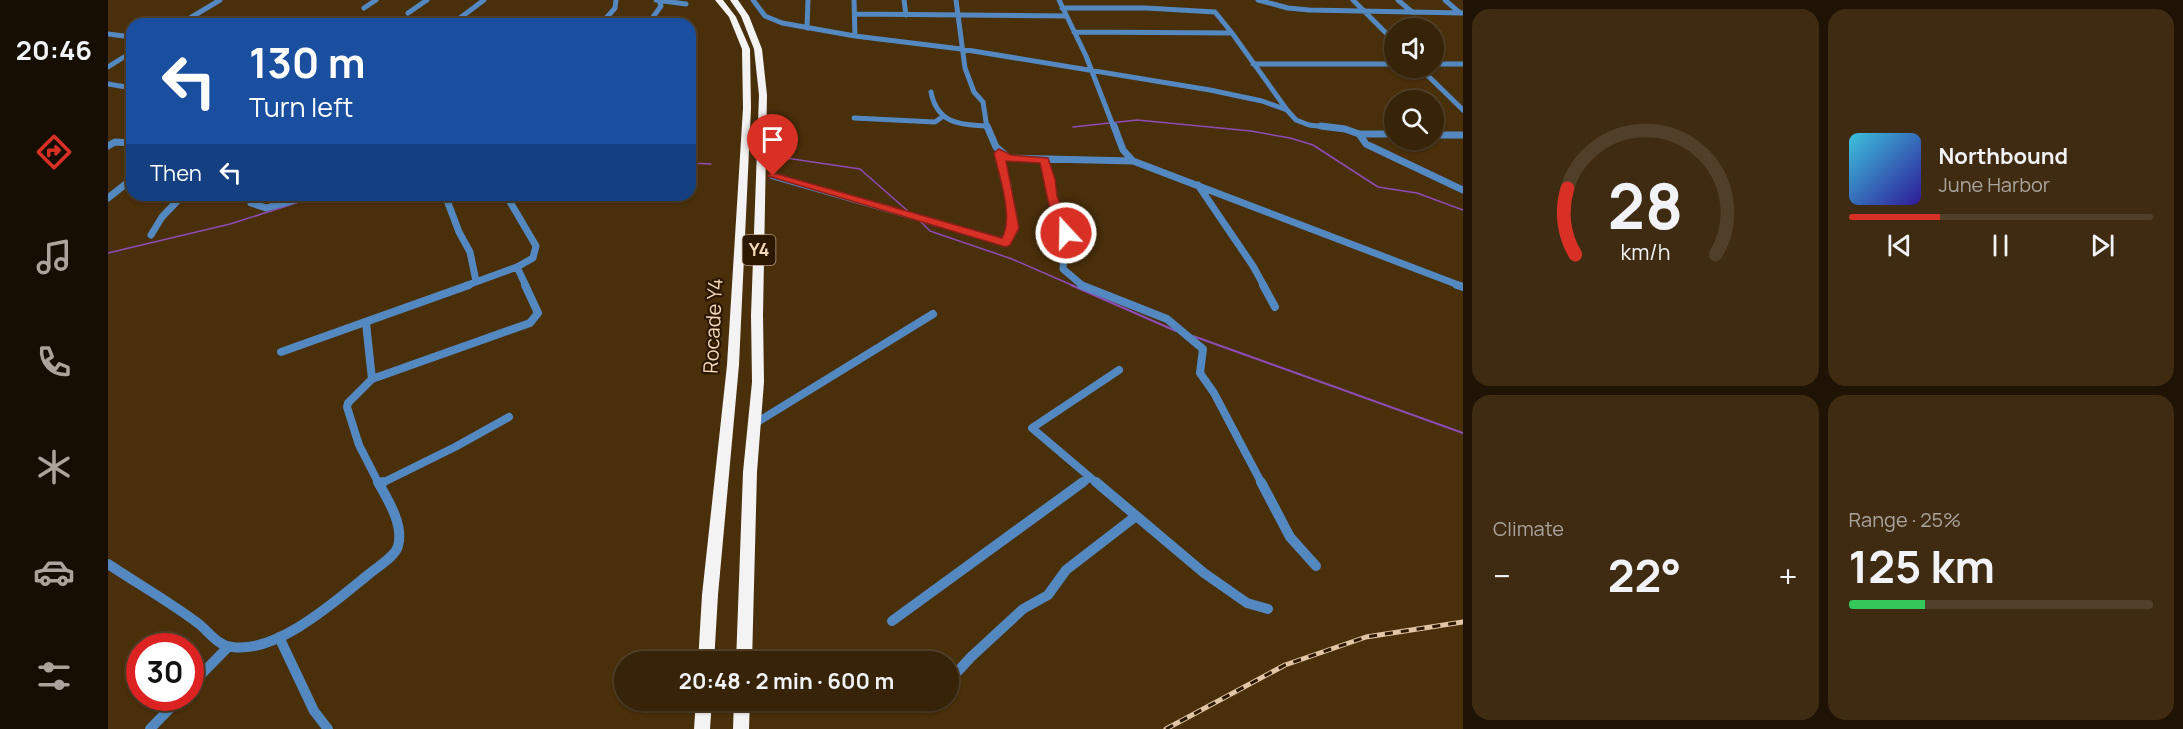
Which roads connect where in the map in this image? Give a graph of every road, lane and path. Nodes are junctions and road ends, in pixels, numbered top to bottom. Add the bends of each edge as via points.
1 (220, 0) edge
2 (376, 0) edge
3 (427, 0) edge
4 (484, 0) edge
5 (616, 0) edge
6 (657, 0) edge
7 (719, 0) edge
8 (734, 0) edge
9 (753, 0) edge
10 (808, 0) edge
11 (854, 0) edge
12 (904, 0) edge
13 (956, 0) edge
14 (1059, 0) edge
15 (1258, 0) edge
16 (1353, 0) edge
17 (1398, 0) edge
18 (1445, 0) edge
19 (686, 4) dead end
20 (364, 8) dead end
21 (1062, 8) junction
22 (1363, 10) junction
23 (1412, 12) junction
24 (408, 13) dead end
25 (1462, 13) edge
26 (855, 14) junction
27 (906, 15) junction
28 (960, 15) junction
29 (1066, 16) junction
30 (190, 18) edge
31 (460, 18) edge
32 (606, 18) edge
33 (652, 18) edge
34 (807, 28) junction
35 (1384, 31) edge
36 (1074, 32) junction
37 (1232, 33) junction
38 (108, 34) edge
39 (126, 36) edge
40 (855, 36) junction
41 (961, 49) junction
42 (126, 56) edge
43 (1253, 64) junction
44 (1384, 64) edge
45 (1444, 64) edge
46 (1463, 64) edge
47 (108, 67) edge
48 (1090, 71) junction
49 (1430, 78) edge
50 (108, 84) edge
51 (126, 87) edge
52 (931, 92) dead end
53 (1287, 110) junction
54 (1463, 110) edge
55 (942, 117) junction
56 (854, 118) dead end
57 (987, 126) junction
58 (1359, 134) junction
59 (1384, 134) edge
60 (1444, 135) edge
61 (1463, 135) edge
62 (126, 143) edge
63 (108, 146) edge
64 (999, 153) junction
65 (1044, 160) junction
66 (1133, 161) junction
67 (773, 176) dead end
68 (126, 184) edge
69 (1198, 184) junction
70 (1463, 190) edge
71 (108, 198) edge
72 (177, 201) edge
73 (252, 201) edge
74 (291, 201) edge
75 (447, 201) edge
76 (510, 201) edge
77 (151, 236) dead end
78 (517, 267) junction
79 (476, 281) junction
80 (1463, 287) edge
81 (1275, 307) dead end
82 (933, 314) dead end
83 (366, 323) junction
84 (281, 352) dead end
85 (1119, 370) dead end
86 (372, 379) junction
87 (509, 417) dead end
88 (753, 424) junction
89 (1089, 478) junction
90 (379, 484) junction
91 (1136, 516) junction
92 (108, 564) edge
93 (1316, 566) dead end
94 (1268, 609) dead end
95 (892, 621) dead end
96 (279, 637) junction
97 (228, 647) junction
98 (707, 651) edge
99 (744, 651) edge
100 (959, 670) edge
101 (204, 672) edge
102 (167, 711) edge
103 (703, 711) edge
104 (742, 711) edge
105 (150, 729) edge
106 (328, 729) edge
107 (702, 729) edge
108 (741, 729) edge

1 - 30 street
2 - 20 street
3 - 24 street
4 - 31 street
5 - 32 street via 615,8
6 - 19 street
6 - 33 street via 661,6
7 - 98 highway, Rocade Y4 / Y4 via 732,17 746,49 747,108 733,365
8 - 88 highway, Y4 via 758,48 763,95 758,382
9 - 34 street via 768,18
10 - 34 street
11 - 26 street
12 - 27 street
13 - 28 street
14 - 21 street
15 - 22 street via 1299,9
16 - 22 street
17 - 23 street
18 - 25 street
21 - 29 street
21 - 37 street via 1215,12
22 - 23 street
22 - 35 street
23 - 25 street
26 - 27 street
26 - 40 street
27 - 28 street
28 - 29 street
28 - 41 street
29 - 36 street
34 - 40 street
36 - 37 street
36 - 48 street
37 - 43 street
38 - 39 street
40 - 41 street
41 - 48 street
41 - 57 street via 973,93 983,102
42 - 47 street
43 - 44 street
43 - 53 street
45 - 46 street
48 - 53 street via 1210,90
48 - 66 street via 1123,150
49 - 54 street
50 - 51 street
52 - 55 street
53 - 58 street via 1296,120 1309,125
55 - 56 street via 935,122
55 - 57 street
57 - 64 street via 989,140
58 - 59 street
58 - 70 street via 1366,144
60 - 61 street
62 - 63 street
64 - 65 street via 1009,158
64 - 67 street via 1014,228 1006,243
65 - 66 street
65 - 93 street via 1052,196 1070,244 1063,269 1070,279 1092,290 1166,318 1203,349 1200,373 1215,393 1290,537
66 - 69 street
68 - 71 street
69 - 80 street
69 - 81 street via 1253,266
72 - 77 street
73 - 74 street via 266,208
75 - 79 street via 470,252
76 - 78 street via 536,246 533,258
78 - 79 street
78 - 86 street via 538,314 530,323
79 - 83 street
82 - 88 street
83 - 84 street
83 - 86 street
85 - 89 street via 1032,428
86 - 90 street via 351,398 347,407 359,445
87 - 90 street
88 - 99 highway, Y4
89 - 91 street
89 - 95 street
90 - 96 street via 392,508 400,536 396,552 334,604
91 - 94 street via 1204,573 1247,603
91 - 100 street via 1066,570 1048,595 1023,609
92 - 97 street
96 - 97 street via 254,646
96 - 106 street via 314,711
97 - 101 street
102 - 105 street
103 - 107 highway
104 - 108 highway

